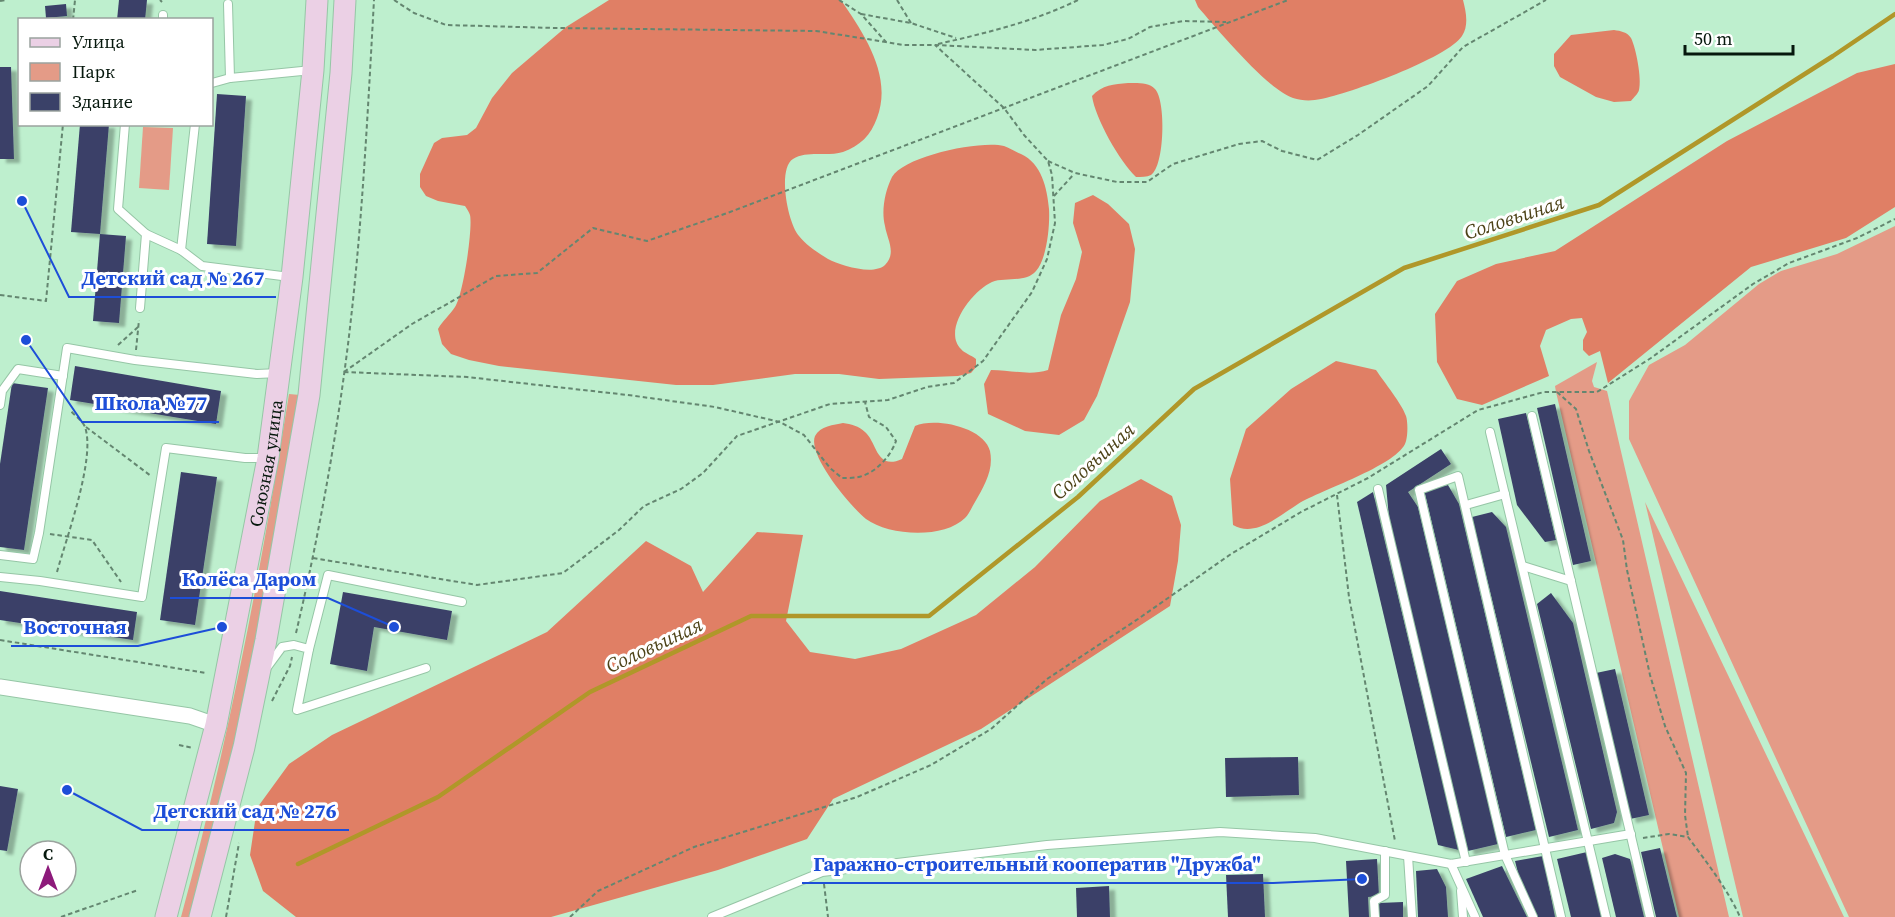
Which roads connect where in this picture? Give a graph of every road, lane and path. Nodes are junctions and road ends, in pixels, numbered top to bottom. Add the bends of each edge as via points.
1 (6, 0) edge
2 (75, 0) edge
3 (317, 0) edge
4 (345, 0) edge
5 (374, 0) edge
6 (394, 0) edge
7 (839, 0) edge
8 (897, 0) edge
9 (1078, 0) edge
10 (1288, 0) edge
11 (1546, 0) edge
12 (0, 1) edge
13 (228, 4) dead end
14 (861, 14) junction
15 (73, 18) edge
16 (1229, 22) junction
17 (911, 23) junction
18 (959, 39) junction
19 (886, 42) junction
20 (935, 45) junction
21 (313, 70) junction
22 (230, 78) junction
23 (213, 83) edge
24 (1004, 108) junction
25 (63, 126) edge
26 (125, 126) edge
27 (195, 126) edge
28 (1048, 161) junction
29 (1075, 173) junction
30 (1054, 196) junction
31 (1895, 219) edge
32 (146, 234) junction
33 (181, 250) junction
34 (292, 277) junction
35 (0, 295) edge
36 (140, 308) joint
37 (138, 327) junction
38 (107, 355) junction
39 (135, 360) junction
40 (345, 372) junction
41 (280, 373) junction
42 (63, 376) junction
43 (1557, 392) junction
44 (60, 399) junction
45 (865, 402) junction
46 (0, 405) edge
47 (1532, 416) dead end
48 (780, 422) junction
49 (85, 427) junction
50 (1490, 432) dead end
51 (268, 458) junction
52 (160, 483) junction
53 (1378, 489) dead end
54 (1337, 494) junction
55 (1505, 494) junction
56 (1466, 505) junction
57 (39, 533) junction
58 (67, 536) junction
59 (0, 555) edge
60 (313, 558) junction
61 (1523, 566) junction
62 (0, 577) edge
63 (1571, 581) junction
64 (54, 583) junction
65 (129, 594) junction
66 (462, 602) dead end
67 (0, 640) edge
68 (294, 645) junction
69 (309, 649) junction
70 (426, 668) dead end
71 (206, 674) dead end
72 (258, 680) junction
73 (0, 687) edge
74 (216, 725) junction
75 (1632, 837) junction
76 (1688, 837) junction
77 (1589, 842) junction
78 (1547, 850) junction
79 (1385, 851) junction
80 (1397, 853) junction
81 (1505, 855) junction
82 (1408, 856) junction
83 (1466, 862) junction
84 (1451, 864) junction
85 (822, 872) junction
86 (1461, 886) junction
87 (138, 890) dead end
88 (61, 917) edge
89 (166, 917) edge
90 (200, 917) edge
91 (570, 917) edge
92 (712, 917) edge
93 (828, 917) edge
94 (1375, 917) edge
95 (1412, 917) edge
96 (1462, 917) edge
97 (1475, 917) edge
98 (1533, 917) edge
99 (1561, 917) edge
100 (1606, 917) edge
101 (1650, 917) edge
102 (1740, 917) edge

1 - 12 path
2 - 15 path
3 - 21 main road, Союзная улица
4 - 72 main road, Союзная улица via 309,395
5 - 40 path via 364,174
6 - 19 path via 414,13 446,25 816,31
7 - 14 path
8 - 17 path
9 - 18 path via 1048,14
10 - 16 path
11 - 29 path via 1463,47 1428,86 1317,160 1262,141 1173,164 1147,182 1118,182
13 - 22 lane
14 - 17 path
14 - 19 path
16 - 20 path via 1183,21 1150,27 1128,39 1103,45 1035,50
16 - 24 path
17 - 18 path
18 - 20 path
19 - 20 path
20 - 24 path
21 - 22 lane
21 - 34 main road, Союзная улица
22 - 23 lane
24 - 28 path
24 - 40 path via 647,241 593,228 537,273 496,276 412,324
25 - 35 path via 46,301
26 - 32 lane via 118,209
27 - 33 lane
28 - 29 path
28 - 30 path
29 - 30 path
30 - 45 path via 1055,223 1047,259 1032,292 983,361 954,383
31 - 43 path via 1857,238 1789,262 1597,392
32 - 33 lane
32 - 36 lane
33 - 34 lane via 202,266
34 - 41 main road, Союзная улица
36 - 37 path
37 - 38 path
37 - 39 path
38 - 39 lane
38 - 42 lane via 67,348
39 - 41 lane via 257,374
40 - 48 path via 467,377 628,395 715,407
40 - 60 path
41 - 51 main road, Союзная улица
42 - 44 lane
42 - 46 lane via 18,369 2,391
43 - 54 path via 1478,410
43 - 76 path via 1576,409 1623,540 1650,675 1665,726 1686,772
44 - 49 path
44 - 57 lane
45 - 48 path via 830,404
45 - 48 path via 869,417 886,427 896,441 891,455 863,476 842,478 804,435
47 - 63 lane
48 - 60 path via 737,436 703,472 681,489 644,506 563,573 477,585
49 - 52 path
49 - 58 path via 87,453
50 - 55 lane
51 - 52 lane via 166,448
51 - 74 main road, Союзная улица
52 - 65 lane via 142,597
53 - 83 lane
54 - 80 path via 1349,597
54 - 91 path via 1231,554 1047,679 991,729 931,765 857,797 694,847 598,891
55 - 56 lane
55 - 61 lane
56 - 78 lane
56 - 81 lane via 1458,476 1419,490
57 - 58 path
57 - 59 lane via 33,559
58 - 64 path
58 - 65 path via 92,540
60 - 68 path
61 - 63 lane
61 - 77 lane
62 - 64 lane
63 - 75 lane
64 - 65 lane
66 - 69 lane via 328,575
67 - 71 path
68 - 69 lane
68 - 72 lane via 282,647
69 - 70 lane via 297,710
72 - 90 main road, Союзная улица
73 - 74 street via 190,716
74 - 89 main road, Союзная улица
75 - 76 path
75 - 77 lane
75 - 101 lane
76 - 102 path
77 - 78 lane
77 - 100 lane
78 - 81 lane
78 - 99 lane
79 - 80 lane
79 - 85 lane via 1315,838 1220,832 1047,846
79 - 94 lane via 1386,895 1374,902
80 - 82 lane
81 - 83 lane
81 - 98 lane
82 - 84 lane
82 - 95 lane
83 - 84 lane
84 - 86 lane
85 - 92 lane
85 - 93 path
86 - 96 lane
86 - 97 lane
87 - 88 path

